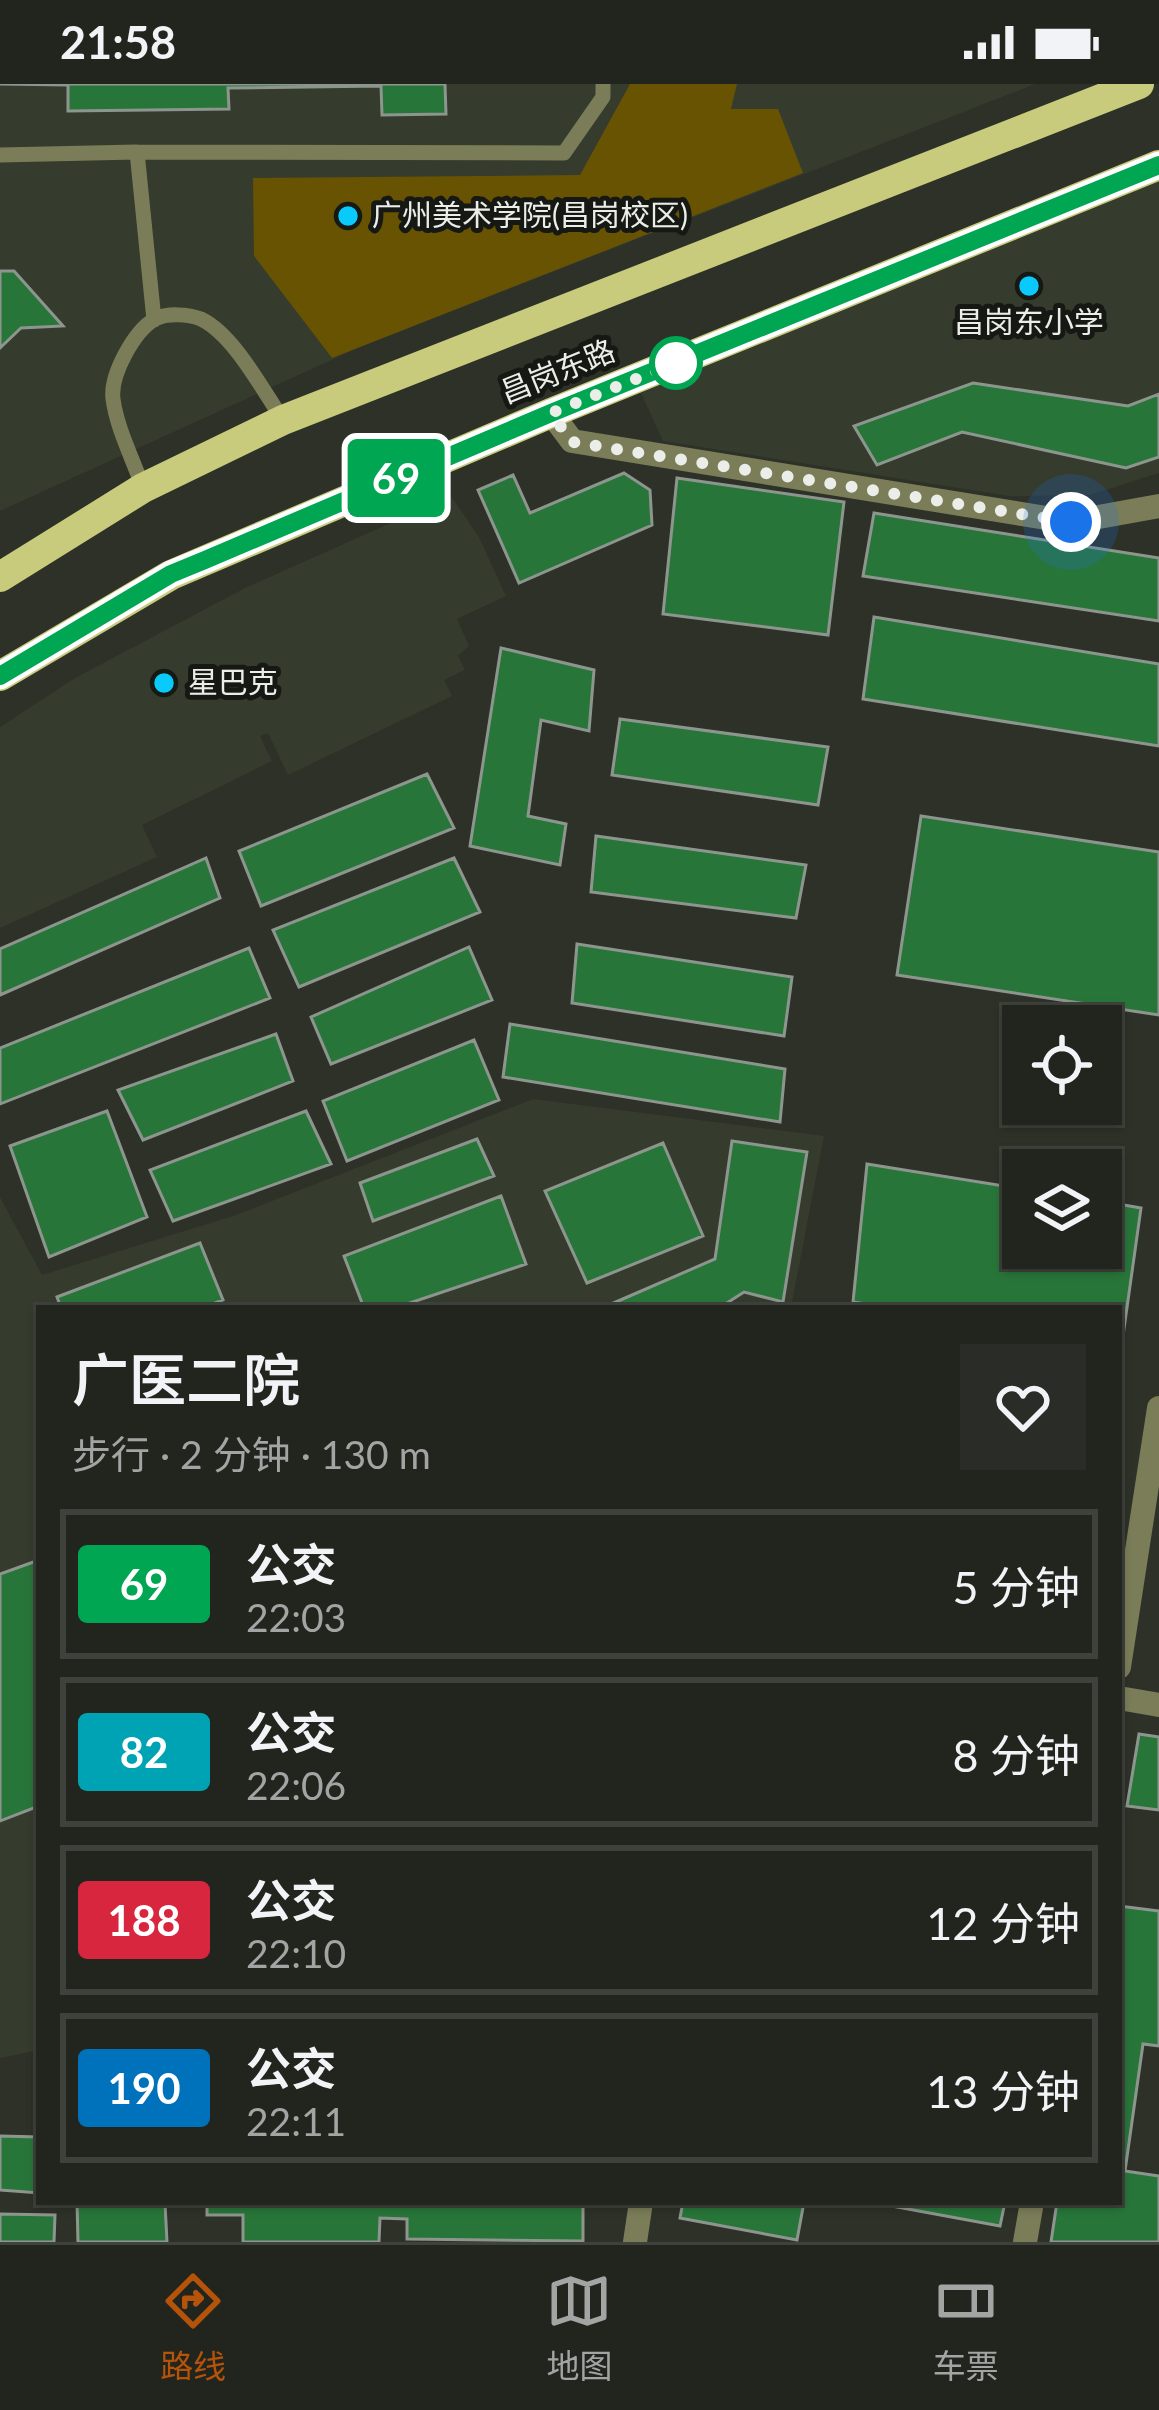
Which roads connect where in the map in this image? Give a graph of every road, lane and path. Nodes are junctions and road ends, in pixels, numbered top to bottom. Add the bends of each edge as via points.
1 (603, 84) edge
2 (1139, 84) edge
3 (137, 152) junction
4 (0, 155) edge
5 (1159, 165) edge
6 (154, 320) junction
7 (551, 413) junction
8 (283, 420) junction
9 (143, 488) junction
10 (1159, 506) edge
11 (0, 578) edge
12 (0, 676) edge
13 (1159, 1408) edge
14 (1122, 1648) edge
15 (1122, 1699) edge
16 (1159, 1705) edge
17 (640, 2205) edge
18 (1031, 2205) edge
19 (634, 2242) edge
20 (1025, 2242) edge

1 - 3 lane via 603,98 564,153
2 - 8 main road, 昌岗东路
3 - 4 lane
3 - 6 lane
5 - 7 main road, 昌岗东路
6 - 8 lane via 186,315 226,338
6 - 9 lane via 126,350 112,397
7 - 10 street via 572,442 1071,522
7 - 12 main road, 昌岗东路 via 171,574
8 - 9 main road, 昌岗东路
9 - 11 main road, 昌岗东路
13 - 14 street
15 - 16 street
17 - 19 street
18 - 20 street

